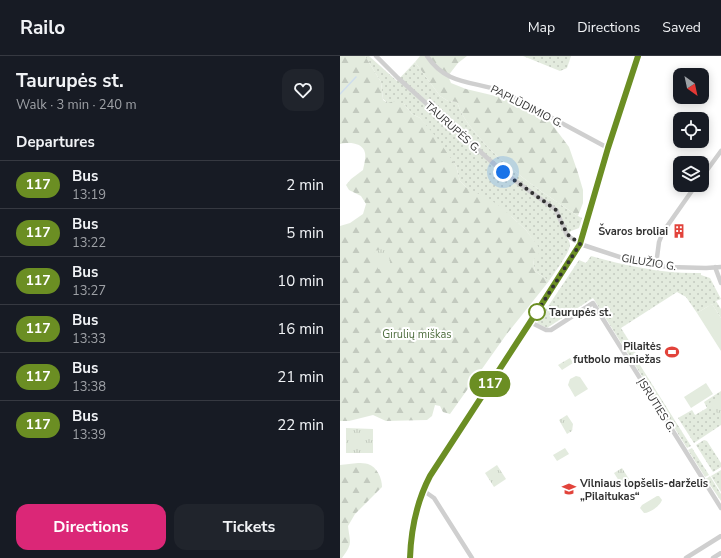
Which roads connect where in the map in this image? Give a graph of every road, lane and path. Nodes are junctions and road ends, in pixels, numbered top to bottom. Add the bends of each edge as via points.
1 (376, 56) edge
2 (426, 56) edge
3 (638, 56) edge
4 (608, 148) junction
5 (721, 151) edge
6 (709, 167) edge
7 (691, 192) edge
8 (580, 244) junction
9 (656, 265) junction
10 (715, 267) junction
11 (721, 267) edge
12 (721, 283) edge
13 (530, 322) junction
14 (424, 491) junction
15 (721, 508) edge
16 (721, 536) edge
17 (721, 553) edge
18 (410, 558) edge
19 (472, 558) edge
20 (686, 558) edge
21 (713, 558) edge

1 - 8 street, TAURUPĖS G. via 503,172 556,210 567,234
2 - 4 street, PAPLŪDIMIO G. via 439,71 448,76 502,91
3 - 4 street
4 - 8 street
5 - 6 street
7 - 9 street via 663,232
8 - 9 street, GILUŽIO G. via 624,260
8 - 13 street
9 - 10 street, GILUŽIO G.
10 - 11 street, GILUŽIO G.
10 - 12 street
13 - 14 street via 456,434 430,476
13 - 15 street, ĮSRUTIES G. via 551,330 593,303
14 - 18 street via 411,535
14 - 19 street via 434,498
16 - 20 street
17 - 21 street

